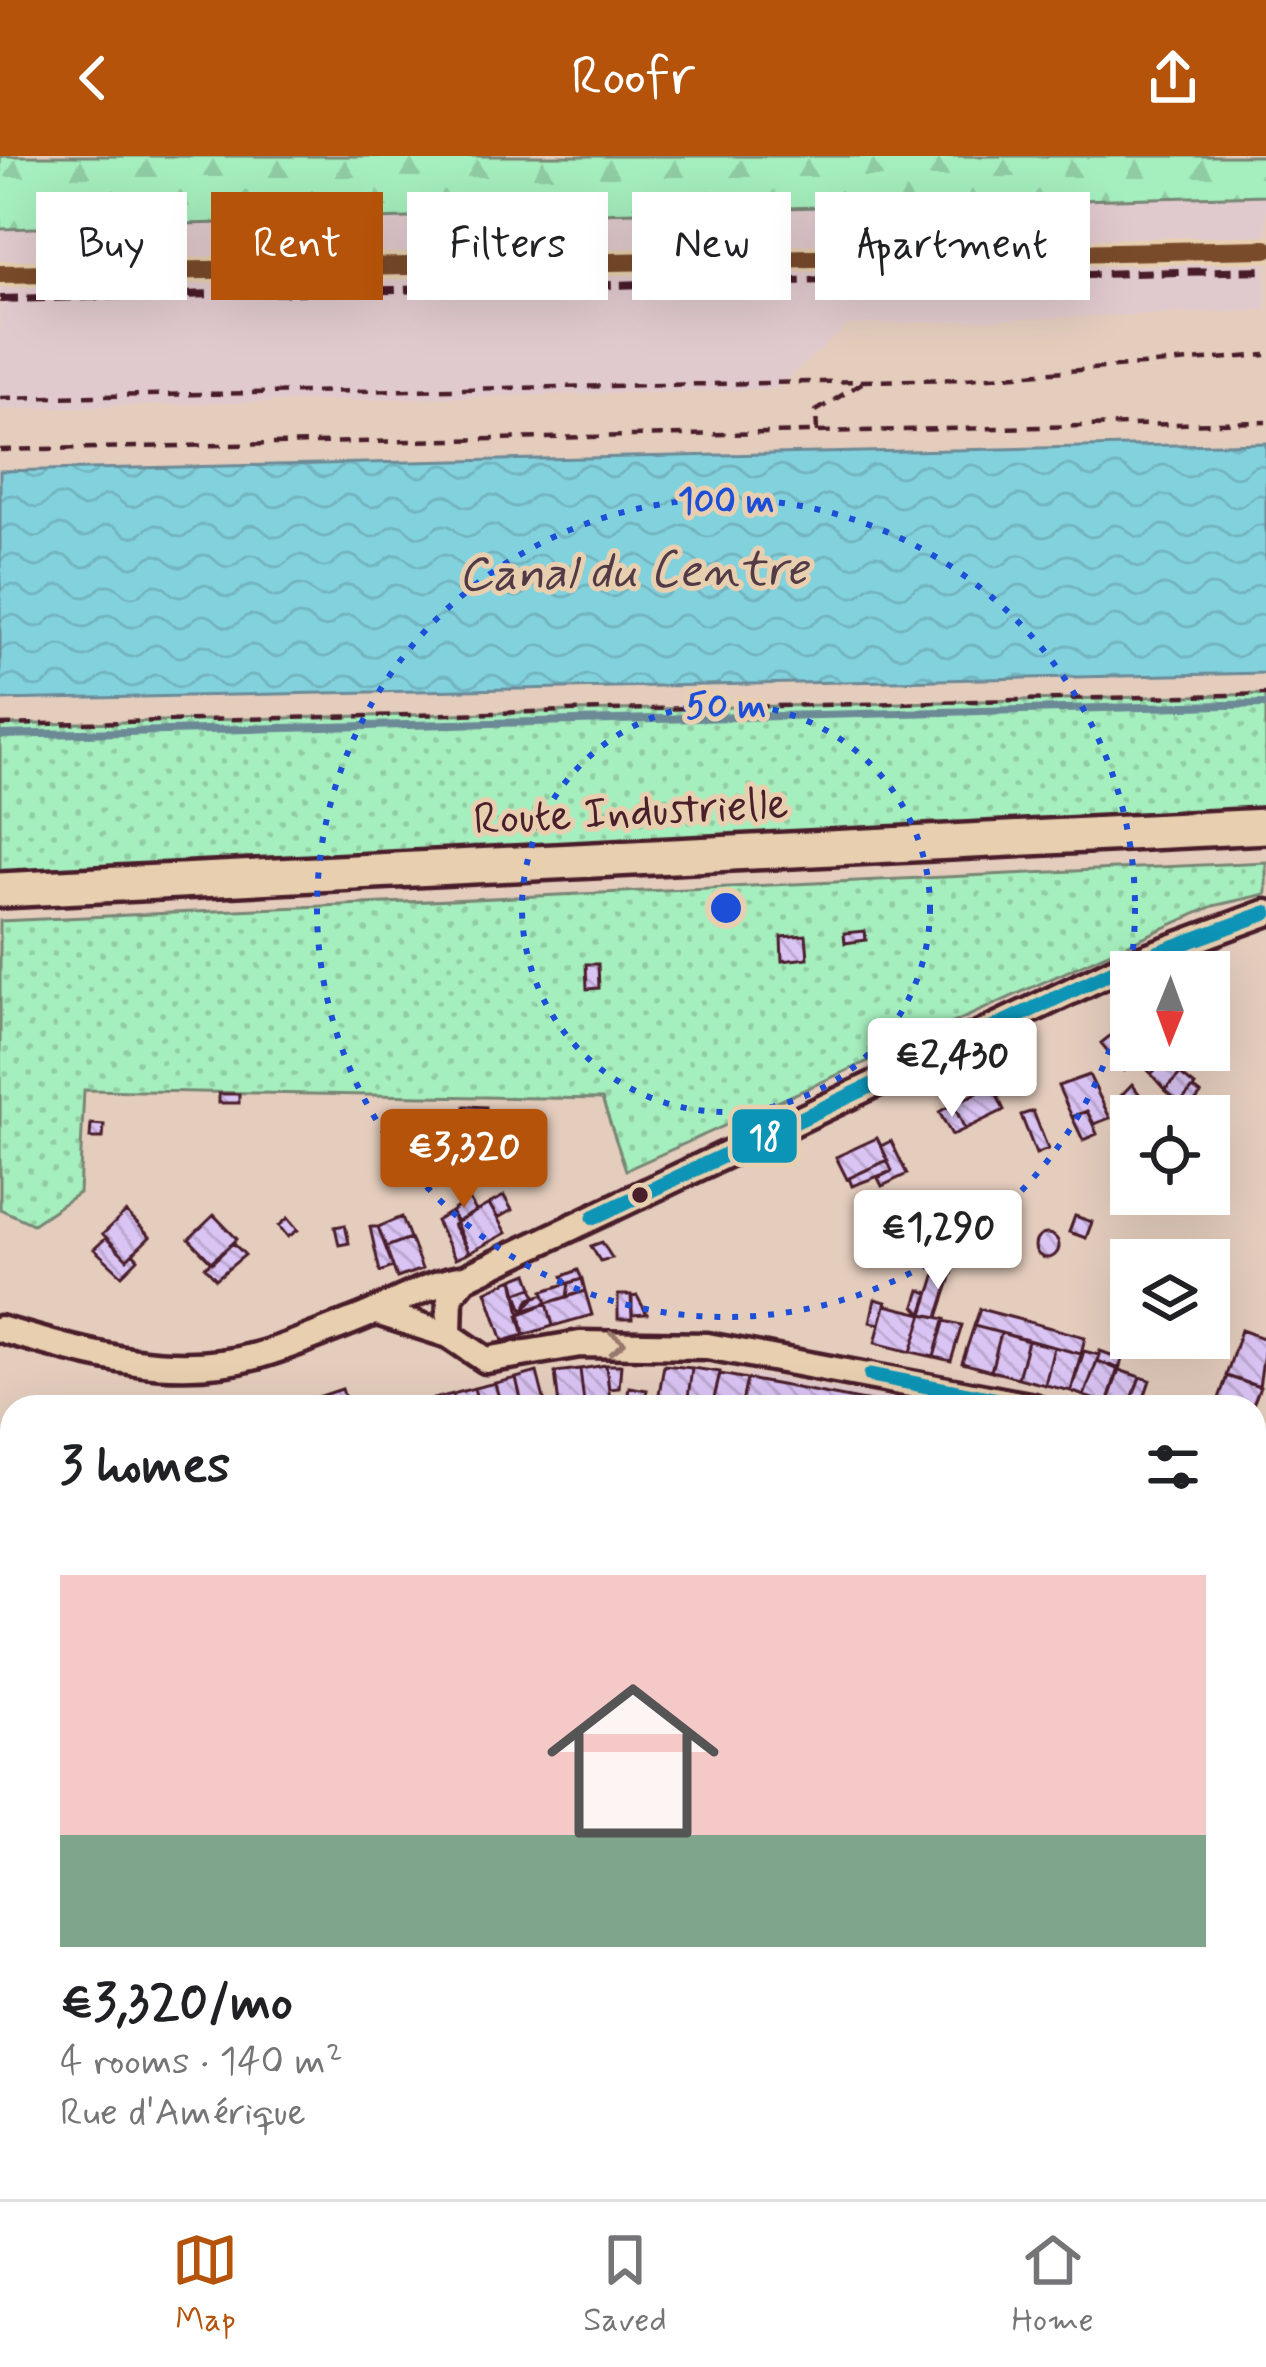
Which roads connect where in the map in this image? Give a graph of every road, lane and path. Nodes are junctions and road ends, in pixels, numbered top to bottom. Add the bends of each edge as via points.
1 (1266, 355) edge
2 (868, 379) junction
3 (0, 398) edge
4 (1266, 422) edge
5 (817, 432) junction
6 (0, 450) edge
7 (1266, 694) edge
8 (0, 725) edge
9 (1266, 826) edge
10 (0, 890) edge
11 (1266, 913) edge
12 (465, 1278) junction
13 (377, 1312) junction
14 (0, 1329) edge
15 (449, 1335) junction
16 (960, 1395) edge

1 - 2 path via 1083,373
2 - 3 path
2 - 5 path via 816,411
4 - 5 path
5 - 6 path
7 - 8 path
9 - 10 main road, Route Industrielle
11 - 12 street via 1130,964
12 - 13 street
12 - 15 street via 450,1296
13 - 14 street via 256,1356 186,1366 128,1363
13 - 15 street
15 -> 16 street via 486,1360 580,1344 706,1346

